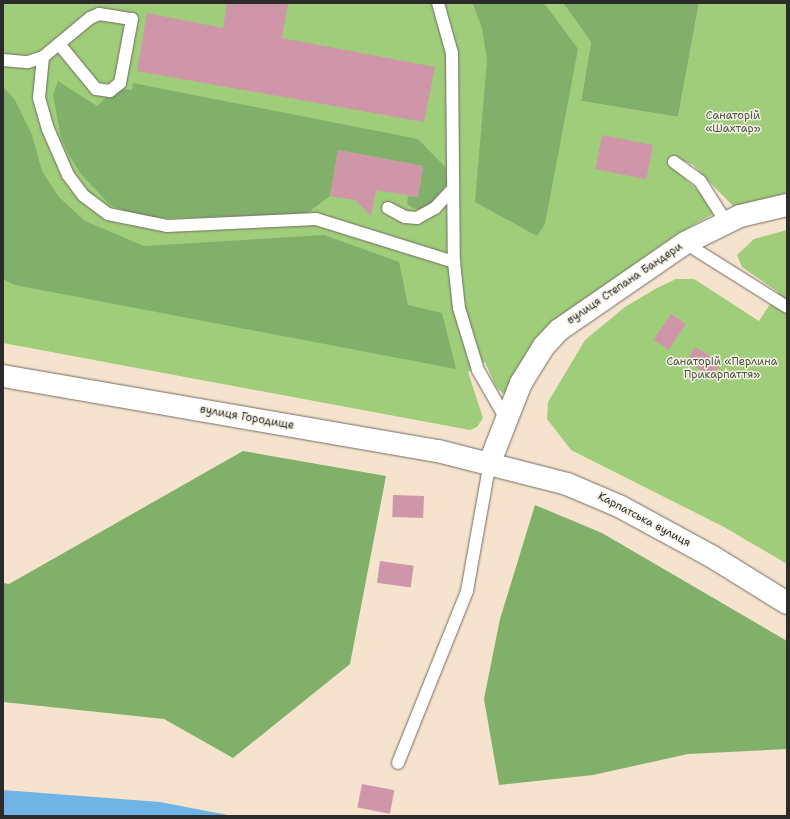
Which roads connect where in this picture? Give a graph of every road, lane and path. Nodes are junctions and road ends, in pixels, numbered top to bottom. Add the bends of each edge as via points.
1 (438, 3) edge
2 (59, 44) junction
3 (43, 57) junction
4 (3, 60) edge
5 (674, 162) dead end
6 (453, 189) junction
7 (787, 205) edge
8 (388, 208) dead end
9 (726, 222) junction
10 (685, 243) junction
11 (454, 262) junction
12 (787, 306) edge
13 (3, 376) edge
14 (506, 419) junction
15 (490, 462) junction
16 (787, 604) edge
17 (398, 763) dead end

1 - 6 lane via 452,53
2 - 2 lane via 99,14 132,19 120,83 110,90 96,89
2 - 3 lane
3 - 4 lane via 28,62
3 - 11 lane via 39,98 48,129 68,175 84,196 108,214 167,226 316,219
5 - 9 lane via 700,182
6 - 8 lane via 435,208 417,218 405,217
6 - 11 lane
7 - 9 street, вулиця Степана Бандери via 764,208
9 - 10 street, вулиця Степана Бандери
10 - 12 lane
10 - 14 street, вулиця Степана Бандери via 559,330 544,346 521,383
11 - 14 lane via 458,308 478,370
13 - 15 street, вулиця Городище
14 - 15 street, вулиця Степана Бандери
15 - 16 street, Карпатська вулиця via 566,484 619,506 711,556
15 - 17 lane via 467,592

